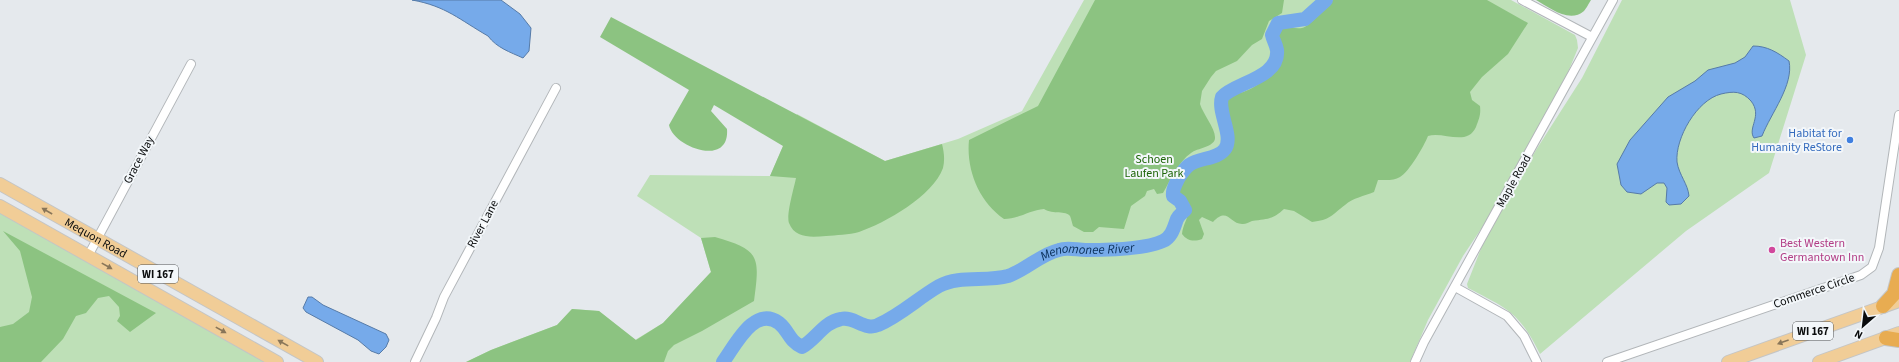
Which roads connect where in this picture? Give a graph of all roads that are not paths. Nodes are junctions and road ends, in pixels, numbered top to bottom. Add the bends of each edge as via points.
1 (1522, 0) edge
2 (1613, 0) edge
3 (1592, 37) junction
4 (191, 64) dead end
5 (556, 88) dead end
6 (1899, 115) edge
7 (0, 184) edge
8 (0, 206) edge
9 (97, 239) junction
10 (88, 256) junction
11 (1899, 274) edge
12 (1455, 287) junction
13 (1899, 301) edge
14 (1883, 306) junction
15 (256, 328) junction
16 (1895, 337) edge
17 (247, 345) junction
18 (277, 362) edge
19 (317, 362) edge
20 (415, 362) edge
21 (1415, 362) edge
22 (1537, 362) edge
23 (1607, 362) edge
24 (1728, 362) edge
25 (1819, 362) edge

1 - 3 street
2 - 3 street, Maple Road
3 - 12 street, Maple Road
4 - 9 street, Grace Way
5 - 20 street, River Lane via 444,298
6 - 23 street, Commerce Circle via 1879,248 1872,267 1861,275
9 -> 7 main road, Mequon Road / WI 167
8 - 10 main road, Mequon Road / WI 167
9 - 10 street, Grace Way
9 - 15 main road, Mequon Road / WI 167
10 -> 17 main road, Mequon Road / WI 167
11 - 14 highway via 1894,294
12 - 21 street, Maple Road
12 - 22 street via 1507,316 1524,336
13 - 14 main road, WI 167
14 -> 24 main road, WI 167
15 - 17 main road
19 -> 15 main road, Mequon Road / WI 167
16 - 25 main road, WI 167
17 - 18 main road, Mequon Road / WI 167

